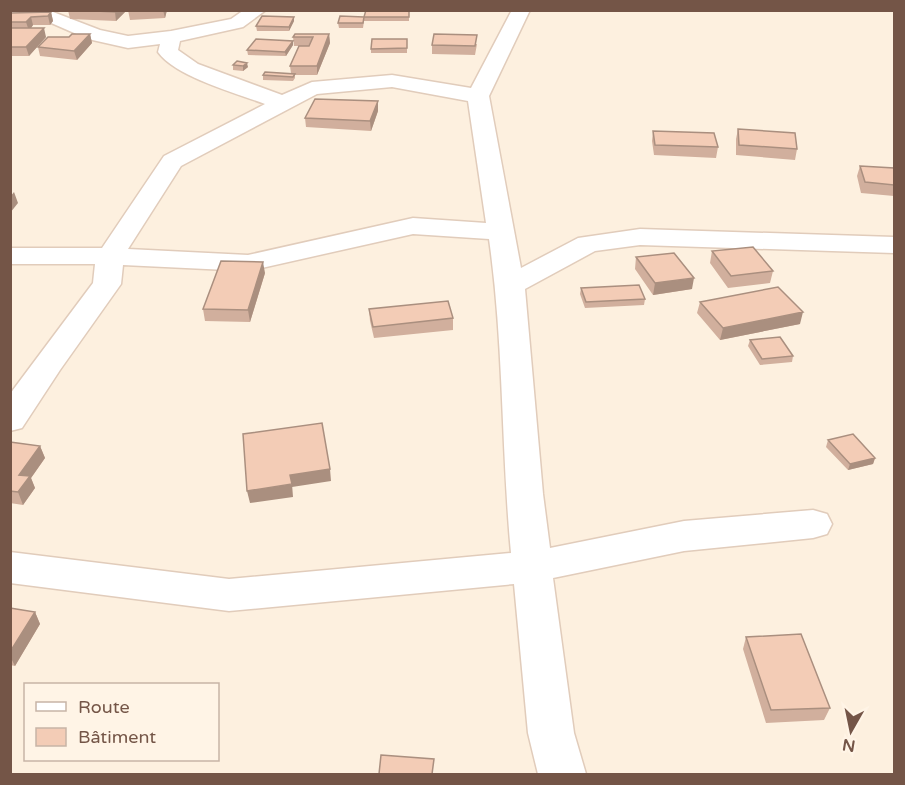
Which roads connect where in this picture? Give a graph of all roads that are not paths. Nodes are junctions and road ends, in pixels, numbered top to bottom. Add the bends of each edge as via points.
1 (257, 10) edge
2 (521, 10) edge
3 (16, 12) edge
4 (239, 17) edge
5 (171, 37) junction
6 (478, 96) junction
7 (283, 103) junction
8 (502, 232) junction
9 (894, 245) edge
10 (10, 256) edge
11 (110, 256) junction
12 (510, 285) junction
13 (10, 420) edge
14 (813, 524) dead end
15 (10, 567) edge
16 (532, 567) junction
17 (562, 774) edge

1 - 4 street
2 - 6 street
3 - 5 street via 53,17 95,35 128,42
4 - 5 street
5 - 7 street via 168,52 190,68
6 - 7 street via 392,81 312,88
6 - 8 street
7 - 11 street via 172,161
8 - 11 street via 413,226 248,263
8 - 12 street
9 - 12 street via 640,237 588,244
10 - 11 street
11 - 13 street via 107,284
12 - 16 street
14 - 16 street via 684,536
15 - 16 street via 229,595
16 - 17 street via 550,732

